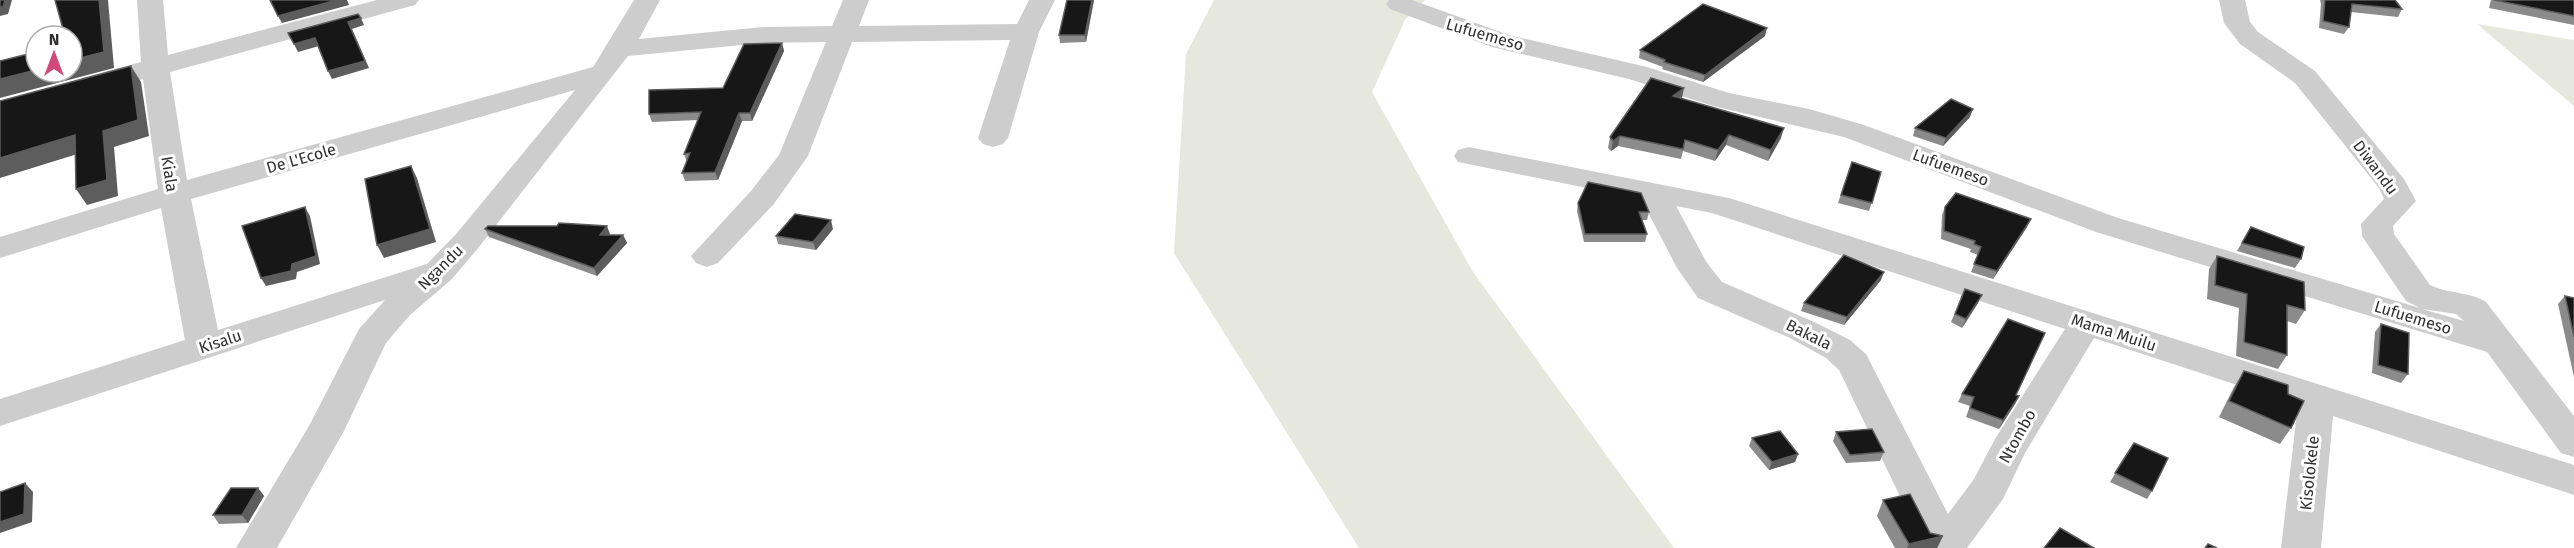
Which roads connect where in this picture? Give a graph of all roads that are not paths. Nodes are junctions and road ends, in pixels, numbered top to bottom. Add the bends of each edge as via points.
1 (150, 0) edge
2 (406, 0) edge
3 (647, 0) edge
4 (856, 0) edge
5 (1042, 0) edge
6 (1399, 4) dead end
7 (2234, 11) edge
8 (1026, 32) junction
9 (844, 34) junction
10 (612, 61) junction
11 (153, 67) junction
12 (66, 91) edge
13 (993, 138) dead end
14 (1469, 156) dead end
15 (1652, 191) junction
16 (173, 194) junction
17 (0, 248) edge
18 (707, 256) dead end
19 (440, 271) junction
20 (2086, 323) junction
21 (2500, 344) junction
22 (204, 346) junction
23 (2318, 398) junction
24 (0, 413) edge
25 (2574, 443) edge
26 (2574, 480) edge
27 (256, 548) edge
28 (1945, 548) edge
29 (2301, 548) edge

1 - 11 street, Kiala
2 - 11 street
3 - 10 street, Ngandu
4 - 9 street
5 - 8 street
6 - 21 street, Lufuemeso via 1501,41 1854,131 2107,225
7 - 21 street, Diwandu via 2249,38 2304,77 2393,186 2400,201 2377,224 2379,236 2418,293 2474,310
8 - 9 street, De L'Ecole
8 - 13 street
9 - 10 street, De L'Ecole via 762,35
9 - 18 street via 793,156 762,198
10 - 16 street, De L'Ecole
10 - 19 street, Ngandu
11 - 12 street
11 - 16 street, Kiala
14 - 15 street, Mama Muilu
15 - 20 street, Mama Muilu via 1718,205
15 - 28 street, Bakala via 1693,268 1710,290 1802,330 1838,349 1853,363
16 - 17 street, De L'Ecole
16 - 22 street, Kiala
19 - 22 street, Kisalu
19 - 27 street, Ngandu via 398,307 371,337 325,431
20 - 23 street, Mama Muilu
20 - 28 street, Ntombo via 2013,440 1989,488
21 - 25 street, Diwandu
22 - 24 street, Kisalu
23 - 26 street, Mama Muilu
23 - 29 street, Kisolokele

